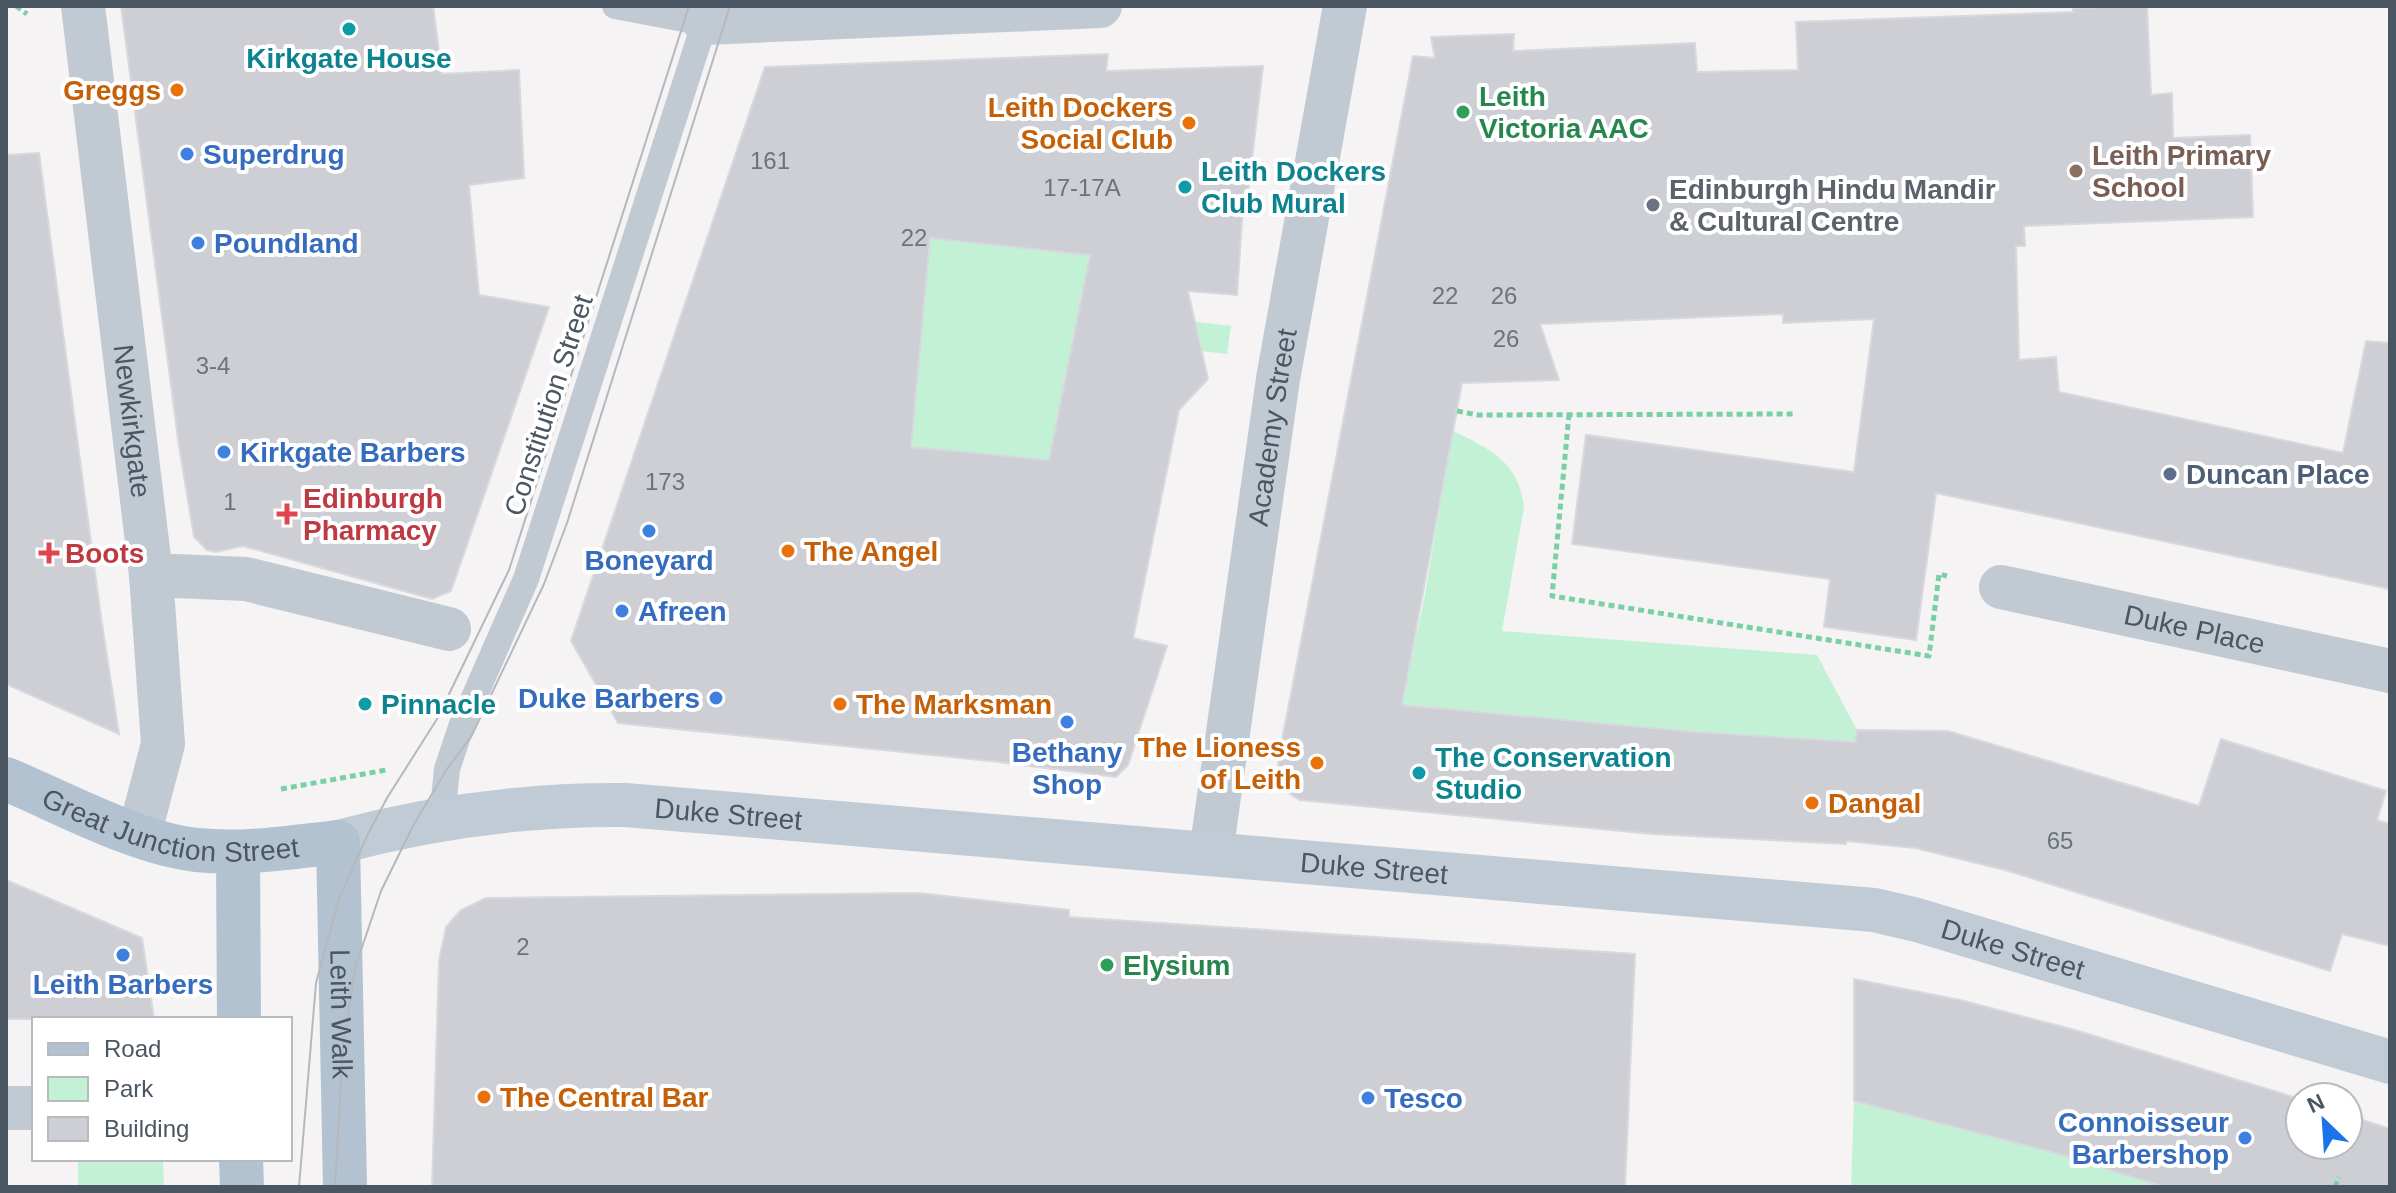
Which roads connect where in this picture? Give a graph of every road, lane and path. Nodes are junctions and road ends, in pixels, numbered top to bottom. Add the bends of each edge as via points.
1 (83, 6) edge
2 (615, 6) edge
3 (1100, 6) edge
4 (1345, 6) edge
5 (707, 14) edge
6 (1457, 411) dead end
7 (1569, 414) junction
8 (1795, 414) dead end
9 (151, 575) junction
10 (2001, 587) joint
11 (449, 629) dead end
12 (2390, 671) edge
13 (6, 779) edge
14 (442, 819) junction
15 (139, 835) junction
16 (338, 842) junction
17 (238, 852) junction
18 (1211, 853) junction
19 (239, 1017) edge
20 (2390, 1062) edge
21 (6, 1108) edge
22 (32, 1108) edge
23 (241, 1161) edge
24 (2339, 1177) dead end
25 (242, 1187) edge
26 (345, 1187) edge
27 (2335, 1187) edge

1 - 9 street, Newkirkgate
2 - 5 lane
3 - 5 street
4 - 18 street, Academy Street via 1278,379
5 - 14 lane, Constitution Street via 526,579 447,769
6 - 7 path
7 - 8 path
7 - 10 path via 1552,596 1929,656 1939,574
9 - 11 street via 246,579
9 - 15 street, Newkirkgate via 163,744
10 - 12 street, Duke Place
13 - 15 main road, Great Junction Street
14 - 16 street, Duke Street
14 - 18 street, Duke Street via 564,804 625,805
15 - 17 main road, Great Junction Street via 193,850
16 - 17 main road, Great Junction Street
16 - 26 main road, Leith Walk
17 - 19 main road
18 - 20 street, Duke Street via 1874,910
21 - 22 street
23 - 25 main road
24 - 27 path

